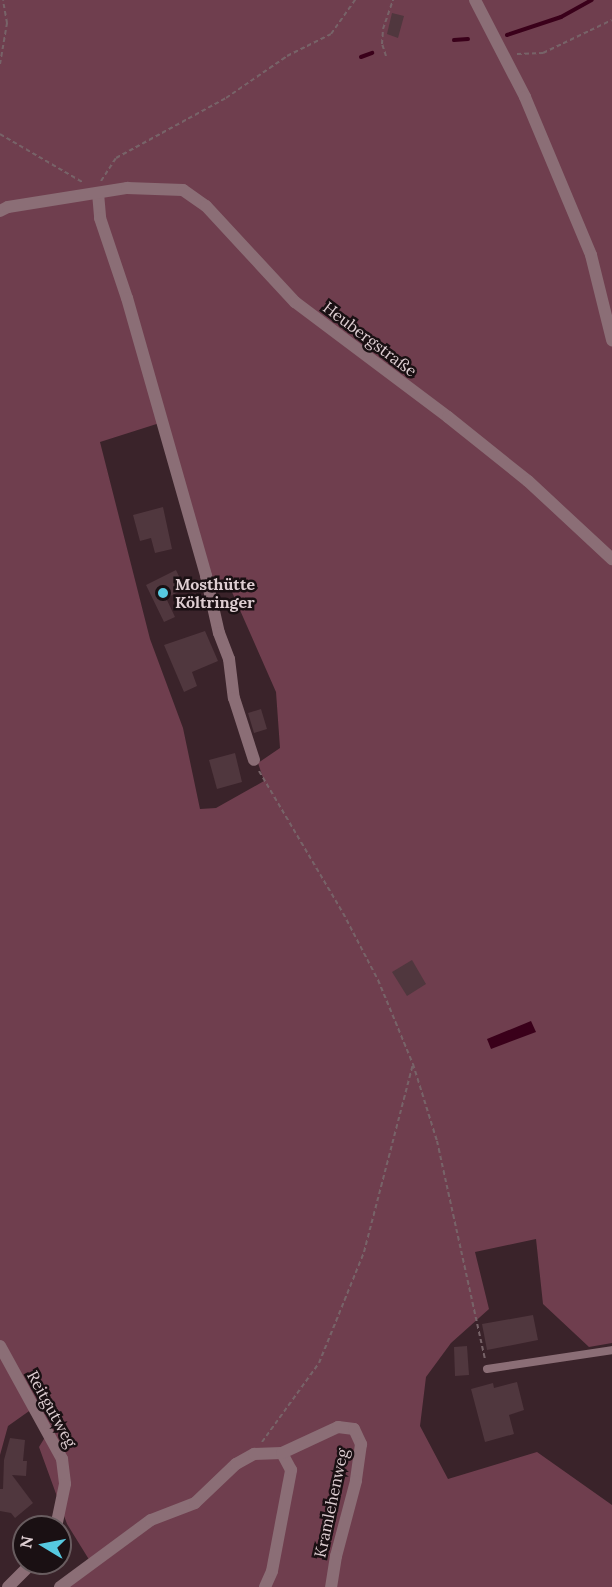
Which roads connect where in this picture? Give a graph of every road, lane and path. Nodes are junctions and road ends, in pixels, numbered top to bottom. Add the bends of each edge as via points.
1 (3, 0) edge
2 (355, 0) edge
3 (393, 0) edge
4 (475, 0) edge
5 (612, 20) edge
6 (386, 56) dead end
7 (502, 56) junction
8 (0, 64) edge
9 (0, 134) edge
10 (98, 193) junction
11 (0, 211) edge
12 (612, 340) edge
13 (612, 559) edge
14 (254, 760) joint
15 (413, 1064) junction
16 (0, 1346) edge
17 (612, 1350) edge
18 (487, 1369) joint
19 (282, 1453) junction
20 (254, 1454) junction
21 (59, 1515) edge
22 (20, 1575) edge
23 (8, 1587) edge
24 (60, 1587) edge
25 (265, 1587) edge
26 (331, 1587) edge

1 - 8 path via 7,23
2 - 10 path via 331,34 116,158 102,176
3 - 6 path via 383,29
4 - 7 street
5 - 7 path via 543,53
7 - 12 street via 525,97 591,255
9 - 10 path
10 - 11 street, Heubergstraße
10 - 13 street, Heubergstraße via 127,188 183,190 206,206 295,302 528,481
10 - 14 street via 100,218 127,298 206,576 215,622 229,659 234,698
14 - 15 path via 265,785 344,913 378,980
15 - 18 path via 437,1141
15 - 20 path via 364,1252 319,1363
16 - 21 street, Reitgutweg via 62,1459 65,1484
17 - 18 lane
19 - 20 street
19 - 25 street via 291,1470 272,1571
19 - 26 street, Kramlehenweg via 338,1426 354,1429 361,1444
20 - 24 street via 236,1464 195,1503 151,1520
22 - 23 street

